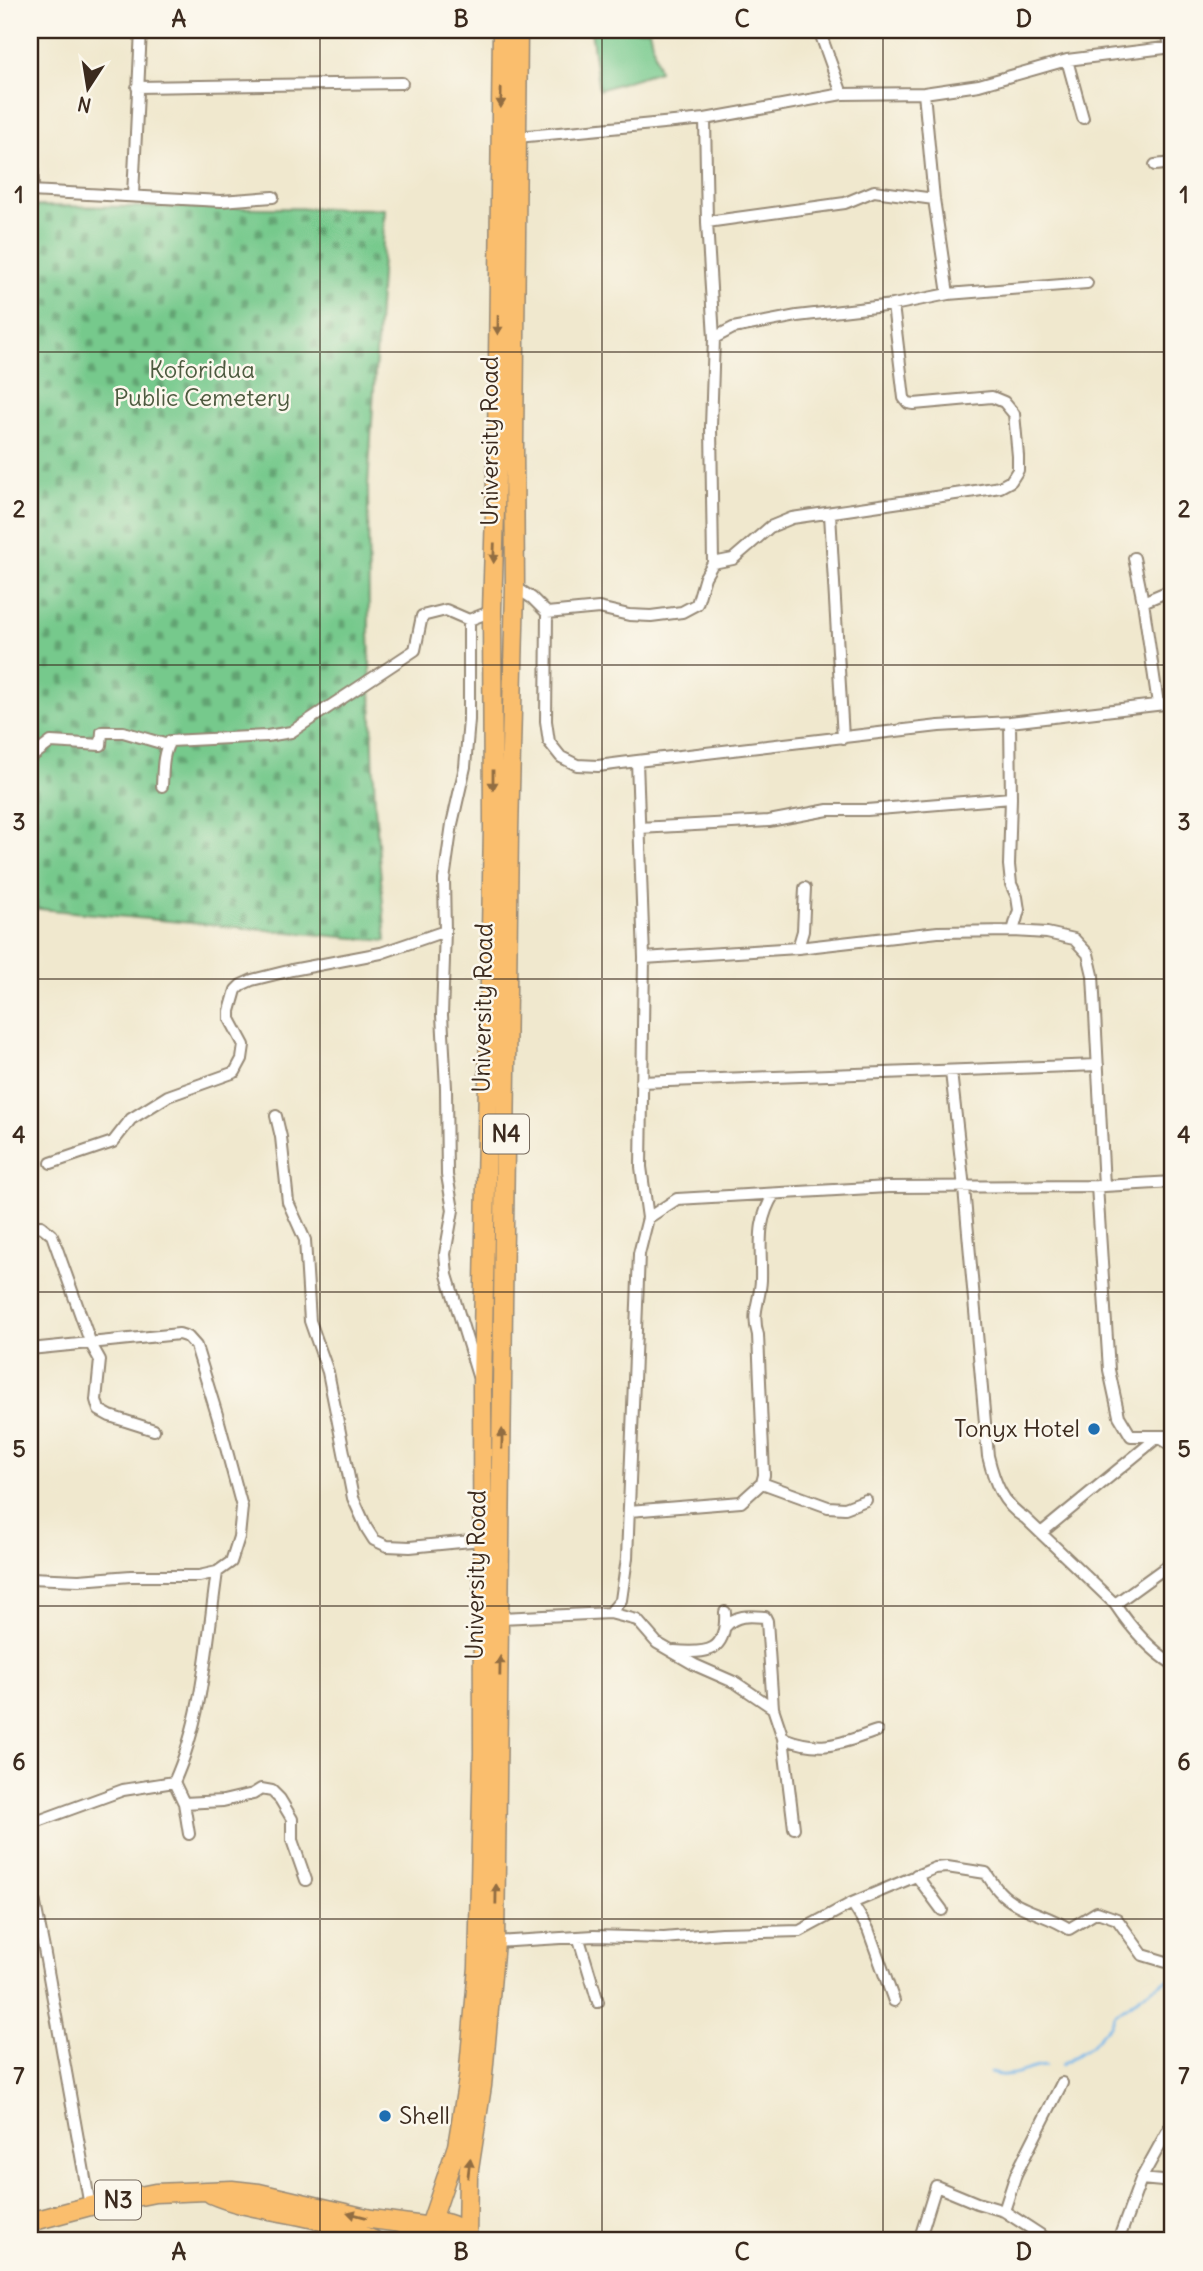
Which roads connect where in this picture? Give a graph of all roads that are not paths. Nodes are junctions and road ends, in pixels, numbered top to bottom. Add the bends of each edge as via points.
1 (141, 30) edge
2 (502, 30) edge
3 (518, 30) edge
4 (818, 30) edge
5 (1167, 30) edge
6 (1172, 47) edge
7 (1067, 60) junction
8 (30, 82) edge
9 (401, 83) dead end
10 (137, 87) junction
11 (923, 93) junction
12 (842, 94) junction
13 (1083, 118) dead end
14 (705, 119) junction
15 (517, 137) junction
16 (1173, 163) edge
17 (1155, 164) dead end
18 (32, 190) edge
19 (133, 195) junction
20 (273, 197) dead end
21 (934, 199) junction
22 (707, 222) junction
23 (1087, 283) dead end
24 (948, 295) junction
25 (893, 305) junction
26 (714, 338) junction
27 (830, 513) junction
28 (1134, 558) dead end
29 (713, 563) junction
30 (515, 587) junction
31 (1173, 593) edge
32 (1143, 602) junction
33 (492, 611) junction
34 (547, 613) junction
35 (468, 620) junction
36 (1173, 703) edge
37 (1158, 704) junction
38 (1010, 722) junction
39 (843, 738) junction
40 (168, 745) junction
41 (30, 758) edge
42 (637, 761) junction
43 (162, 786) dead end
44 (1011, 798) junction
45 (639, 828) junction
46 (805, 888) dead end
47 (445, 931) junction
48 (1013, 932) junction
49 (798, 948) junction
50 (644, 958) junction
51 (1098, 1065) junction
52 (951, 1072) junction
53 (640, 1082) junction
54 (276, 1116) dead end
55 (51, 1163) dead end
56 (1173, 1182) edge
57 (1101, 1186) junction
58 (964, 1188) junction
59 (774, 1194) junction
60 (648, 1217) junction
61 (30, 1228) edge
62 (91, 1344) junction
63 (30, 1349) edge
64 (482, 1385) junction
65 (154, 1430) dead end
66 (1173, 1436) edge
67 (1158, 1437) junction
68 (1173, 1446) edge
69 (762, 1483) junction
70 (866, 1500) dead end
71 (629, 1511) junction
72 (1041, 1533) junction
73 (481, 1540) junction
74 (1173, 1562) edge
75 (217, 1572) junction
76 (30, 1578) edge
77 (1115, 1604) junction
78 (725, 1612) dead end
79 (610, 1613) junction
80 (500, 1618) junction
81 (726, 1626) junction
82 (671, 1651) junction
83 (709, 1651) junction
84 (1173, 1664) edge
85 (695, 1665) junction
86 (773, 1708) junction
87 (877, 1731) dead end
88 (783, 1738) junction
89 (174, 1782) junction
90 (184, 1803) junction
91 (30, 1824) edge
92 (794, 1828) dead end
93 (189, 1834) dead end
94 (916, 1875) junction
95 (30, 1879) edge
96 (306, 1880) dead end
97 (852, 1903) junction
98 (942, 1910) dead end
99 (579, 1939) junction
100 (495, 1942) junction
101 (1173, 1964) edge
102 (894, 2001) dead end
103 (598, 2002) dead end
104 (1062, 2082) dead end
105 (1173, 2121) edge
106 (1141, 2179) junction
107 (1173, 2182) edge
108 (208, 2192) junction
109 (90, 2206) junction
110 (1004, 2211) junction
111 (30, 2222) edge
112 (428, 2225) junction
113 (468, 2239) edge
114 (374, 2241) edge
115 (410, 2241) edge
116 (919, 2241) edge
117 (1050, 2241) edge
118 (1118, 2241) edge

1 - 10 street
2 -> 33 main road, University Road / N4
3 - 15 main road, University Road / N4
4 - 12 street
5 - 6 street
6 - 7 street
7 - 11 street via 979,85
7 - 13 street
8 - 18 street
9 - 10 street
10 - 19 street
11 - 12 street
11 - 21 street
12 - 14 street
14 - 15 street
14 - 22 street
15 - 30 main road, University Road / N4
16 - 17 street
18 - 19 street
19 - 20 street via 221,201
21 - 22 street via 874,191 845,203
21 - 24 street
22 - 26 street
23 - 24 street
24 - 25 street
25 - 26 street via 797,316 733,328
25 - 27 street via 904,398 914,404 992,397 1004,402 1014,414 1018,470 1000,487
26 - 29 street
27 - 29 street via 792,518 770,527 733,559
27 - 39 street
28 - 32 street
29 - 34 street via 697,604 682,612 651,617 599,608
30 - 34 street
80 -> 30 main road, University Road / N4
31 - 32 street
32 - 37 street
33 - 35 street
33 -> 64 main road, University Road / N4 via 493,828
34 - 42 street via 549,742 561,757 577,765
35 - 40 street via 446,610 422,617 415,650 291,732 170,741
35 - 47 street via 469,720 444,880
36 - 37 street
37 - 38 street
38 - 39 street
38 - 44 street
39 - 42 street
40 - 41 street via 123,732 102,732 101,745 51,742
40 - 43 street
42 - 45 street
44 - 45 street
44 - 48 street via 1009,865 1019,910
45 - 50 street
46 - 49 street
47 - 55 street via 381,953 241,985 230,1011 244,1045 235,1072 168,1096 131,1119 113,1142
47 - 64 street via 445,1128 453,1210 445,1254 447,1275
48 - 49 street via 938,932
48 - 51 street via 1074,939 1088,954 1094,975
49 - 50 street
50 - 53 street
51 - 52 street
51 - 57 street
52 - 53 street
52 - 58 street
53 - 60 street via 641,1167
54 - 73 street via 288,1202 305,1240 310,1321 328,1371 354,1497 367,1530 387,1546
56 - 57 street
57 - 58 street
57 - 67 street via 1110,1370 1119,1416 1131,1436
58 - 59 street
58 - 72 street via 988,1456 1002,1496
59 - 60 street via 677,1199
59 - 69 street via 760,1230 761,1283 754,1320
60 - 71 street via 639,1254
61 - 62 street via 41,1226 52,1235
62 - 63 street
62 - 65 street via 100,1360 99,1410
62 - 75 street via 179,1334 196,1346 242,1507 231,1562
64 - 73 main road, University Road / N4
66 - 67 street
67 - 68 street
67 - 72 street
69 - 70 street via 828,1507 845,1508
69 - 71 street via 741,1502
71 - 79 street via 621,1600
72 - 77 street
73 - 112 main road, University Road / N4 via 478,1967 457,2146
74 - 77 street
75 - 76 street via 79,1580
75 - 89 street via 195,1720
77 - 84 street via 1129,1626
78 - 81 street
79 - 80 street
79 - 82 street via 637,1620 657,1643
100 -> 80 main road, University Road / N4
81 - 83 street
81 - 86 street via 747,1615 765,1617
82 - 83 street
82 - 85 street
83 - 85 street
85 - 86 street via 736,1683
86 - 88 street
87 - 88 street via 827,1747
88 - 92 street
89 - 90 street
89 - 91 street via 123,1790
90 - 93 street
90 - 96 street via 272,1791 292,1819 292,1840
94 - 97 street
94 - 98 street
94 - 101 street via 947,1867 986,1873 1001,1893 1069,1929 1097,1912 1117,1919 1143,1955
95 - 109 street
97 - 99 street via 800,1931
97 - 102 street via 868,1929
99 - 100 street
99 - 103 street
113 -> 100 main road, University Road / N4 via 468,2176 482,2086
104 - 110 street via 1016,2174
105 - 106 street
106 - 107 street
106 - 118 street
108 - 109 main road, N3 via 155,2193
112 -> 108 main road, N3 via 371,2219 259,2193
108 - 114 main road, N3 via 232,2203 344,2227
109 - 111 main road, N3
110 - 116 street via 936,2186
110 - 117 street
112 - 113 main road via 451,2224
112 - 115 main road

